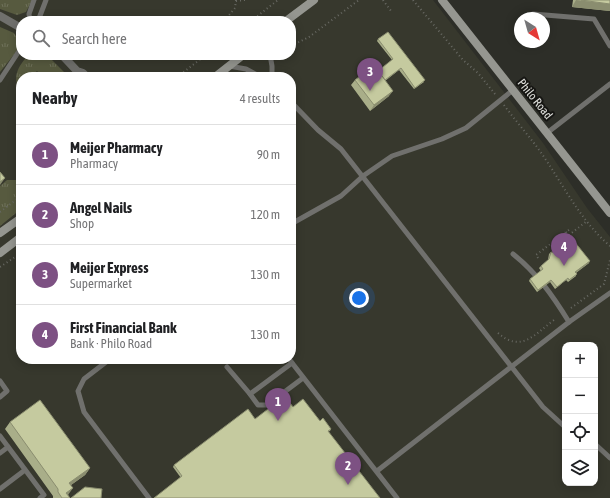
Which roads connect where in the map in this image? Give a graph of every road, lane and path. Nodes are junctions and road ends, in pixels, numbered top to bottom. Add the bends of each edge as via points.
1 (34, 0) edge
2 (46, 0) edge
3 (236, 0) edge
4 (245, 0) edge
5 (278, 0) edge
6 (314, 0) edge
7 (360, 0) edge
8 (383, 0) edge
9 (413, 0) edge
10 (442, 0) edge
11 (391, 11) dead end
12 (550, 15) edge
13 (0, 16) edge
14 (29, 16) edge
15 (40, 16) edge
16 (228, 16) edge
17 (257, 16) edge
18 (293, 16) edge
19 (16, 25) edge
20 (296, 44) edge
21 (610, 46) edge
22 (16, 56) edge
23 (66, 60) edge
24 (199, 60) edge
25 (237, 60) edge
26 (271, 60) edge
27 (229, 66) junction
28 (75, 72) edge
29 (184, 72) edge
30 (221, 72) edge
31 (252, 72) edge
32 (272, 72) edge
33 (0, 80) edge
34 (610, 84) edge
35 (490, 87) dead end
36 (513, 90) junction
37 (296, 107) edge
38 (510, 113) dead end
39 (547, 133) junction
40 (363, 176) junction
41 (16, 200) edge
42 (0, 212) edge
43 (610, 213) edge
44 (16, 221) edge
45 (296, 221) edge
46 (587, 221) junction
47 (570, 229) dead end
48 (0, 232) edge
49 (566, 232) junction
50 (16, 241) edge
51 (610, 246) edge
52 (0, 253) edge
53 (513, 254) dead end
54 (16, 256) edge
55 (538, 258) dead end
56 (610, 260) edge
57 (0, 267) edge
58 (610, 293) edge
59 (571, 308) dead end
60 (554, 320) dead end
61 (569, 322) junction
62 (498, 333) dead end
63 (104, 364) edge
64 (286, 364) edge
65 (292, 364) edge
66 (227, 367) dead end
67 (512, 368) junction
68 (303, 378) junction
69 (0, 381) edge
70 (250, 394) junction
71 (0, 397) edge
72 (562, 424) edge
73 (0, 436) edge
74 (8, 447) junction
75 (598, 447) edge
76 (0, 453) edge
77 (610, 458) edge
78 (25, 470) junction
79 (377, 471) junction
80 (0, 488) edge
81 (40, 498) edge
82 (149, 498) edge
83 (397, 498) edge

1 - 14 lane
2 - 15 lane
3 - 4 path
3 - 16 path via 235,8
5 - 17 path
6 - 18 main road
7 - 20 path
8 - 11 path
9 - 35 path via 463,60
10 - 36 main road, Philo Road
12 - 21 lane via 594,19
13 - 19 street
22 - 33 lane
23 - 28 street
24 - 29 path
25 - 27 main road
26 - 32 lane
27 - 30 main road
27 - 31 lane
34 - 39 lane
36 - 39 main road, Philo Road
36 - 40 lane via 466,128 436,142 392,156
37 - 40 lane via 341,149
38 - 46 path via 544,156 572,203
39 - 43 main road, Philo Road
40 - 45 lane via 341,196
40 - 67 lane
41 - 42 path
44 - 48 main road
46 - 49 path via 568,235
46 - 51 path
47 - 49 path
49 - 55 path via 536,255
50 - 52 main road
53 - 61 lane via 529,267 557,302
54 - 57 path
56 - 59 path via 604,284
58 - 61 lane
60 - 62 path via 526,341 507,341
61 - 67 lane
63 - 82 lane via 84,380 78,391 84,412
64 - 70 lane
65 - 68 lane
66 - 70 lane
67 - 72 lane via 543,407
67 - 79 lane
68 - 70 lane via 267,405 258,405
68 - 79 lane
69 - 71 lane via 7,391
73 - 74 lane
74 - 76 lane
74 - 78 lane
75 - 77 lane
78 - 80 lane
78 - 81 lane via 44,495
79 - 83 lane

